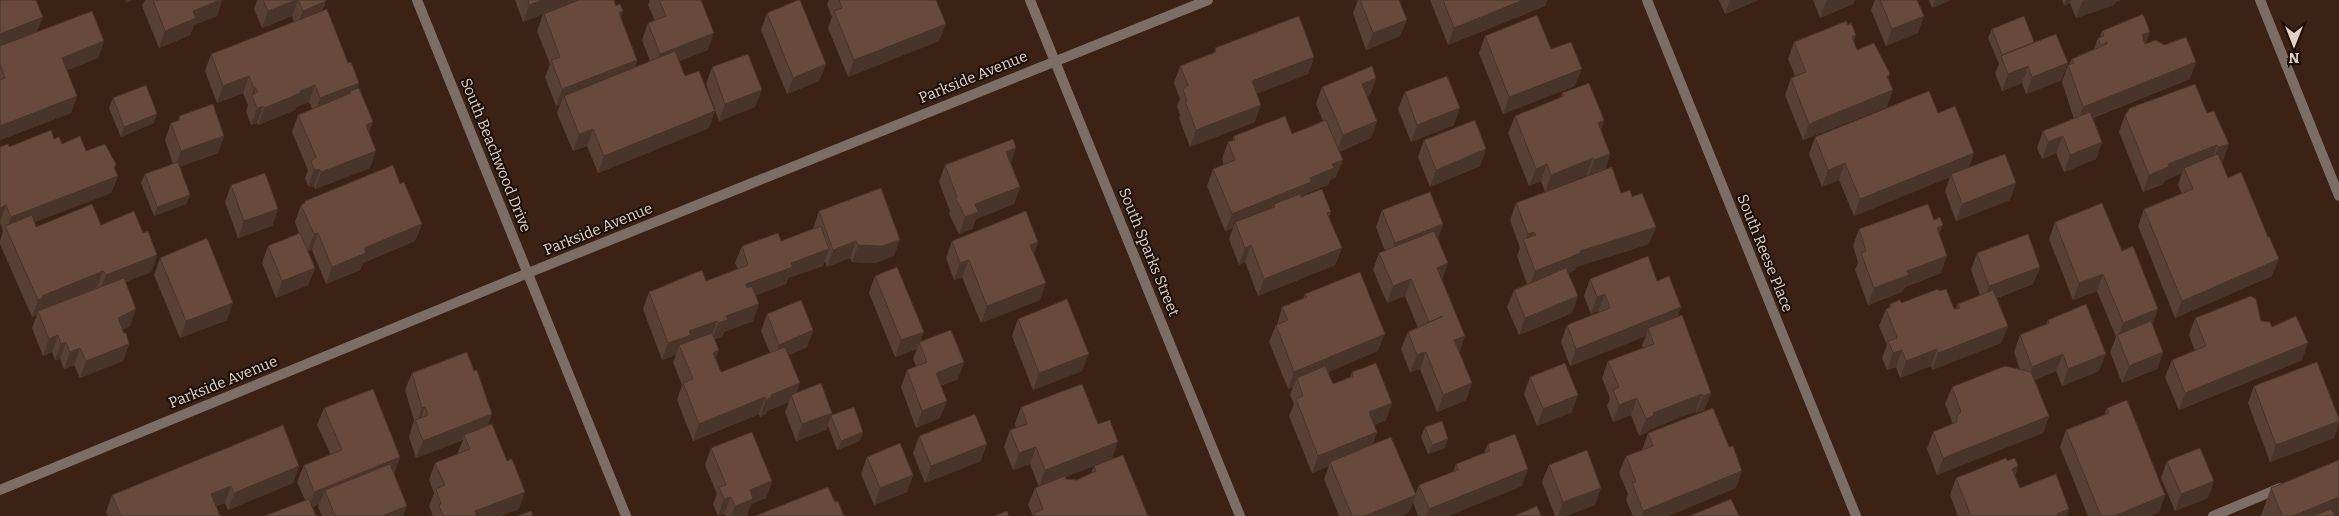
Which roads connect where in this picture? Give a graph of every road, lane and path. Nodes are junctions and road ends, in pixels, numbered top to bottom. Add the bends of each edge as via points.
1 (417, 0) edge
2 (1030, 0) edge
3 (1208, 0) edge
4 (1647, 0) edge
5 (2260, 0) edge
6 (1055, 60) junction
7 (2339, 196) edge
8 (528, 273) junction
9 (2294, 483) edge
10 (0, 490) edge
11 (626, 516) edge
12 (1240, 516) edge
13 (1856, 516) edge
14 (2214, 516) edge

1 - 8 street, South Beachwood Drive
2 - 6 street, South Sparks Street
3 - 6 street, Parkside Avenue
4 - 13 street, South Reese Place
5 - 7 street
6 - 8 street, Parkside Avenue
6 - 12 street, South Sparks Street
8 - 10 street, Parkside Avenue
8 - 11 street, South Beachwood Drive
9 - 14 street

